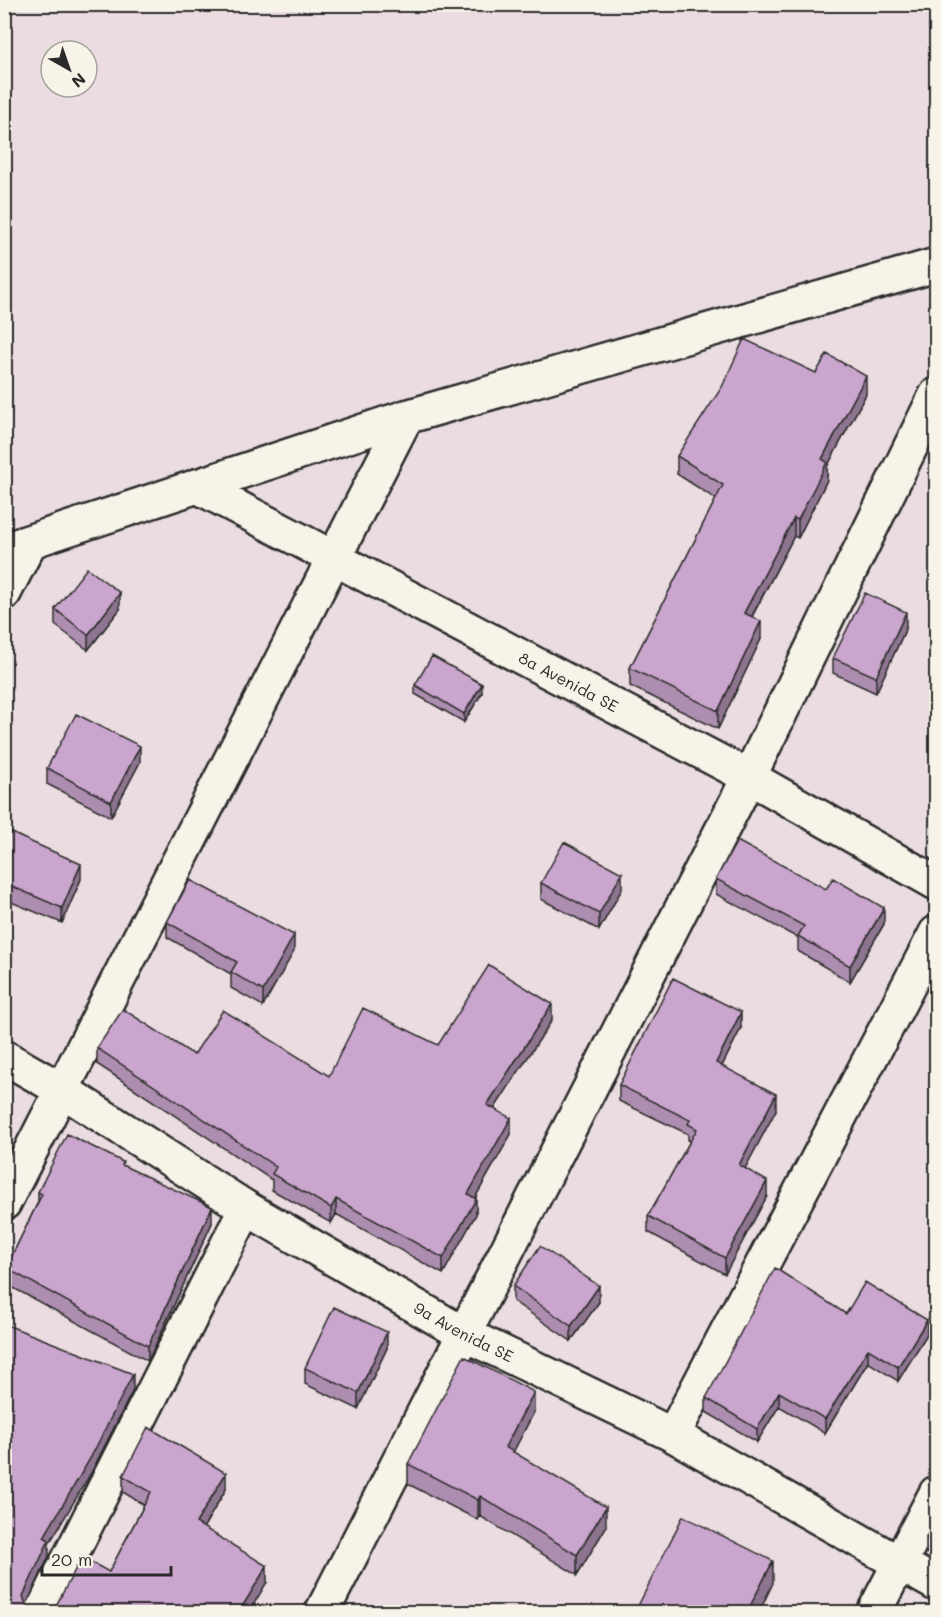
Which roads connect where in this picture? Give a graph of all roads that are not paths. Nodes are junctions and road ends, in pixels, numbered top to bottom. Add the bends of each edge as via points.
1 (936, 265) edge
2 (936, 395) edge
3 (406, 417) junction
4 (196, 486) junction
5 (17, 546) edge
6 (334, 560) junction
7 (4, 593) edge
8 (749, 777) junction
9 (936, 883) edge
10 (936, 933) edge
11 (4, 1057) edge
12 (62, 1090) junction
13 (4, 1203) edge
14 (246, 1208) junction
15 (464, 1334) junction
16 (673, 1435) junction
17 (936, 1493) edge
18 (900, 1563) junction
19 (936, 1584) edge
20 (42, 1612) edge
21 (322, 1612) edge
22 (874, 1612) edge

1 - 3 street
2 - 8 street
3 - 4 street
3 - 6 street
4 - 5 street
4 - 6 street, 8a Avenida SE
5 - 7 street
6 - 8 street, 8a Avenida SE
6 - 12 street
8 - 9 street, 8a Avenida SE
8 - 15 street
10 - 16 street
11 - 12 street, 9a Avenida SE
12 - 13 street
12 - 14 street, 9a Avenida SE
14 - 15 street, 9a Avenida SE
14 - 20 street
15 - 16 street, 9a Avenida SE
15 - 21 street
16 - 18 street, 9a Avenida SE
17 - 18 street
18 - 19 street, 9a Avenida SE
18 - 22 street

